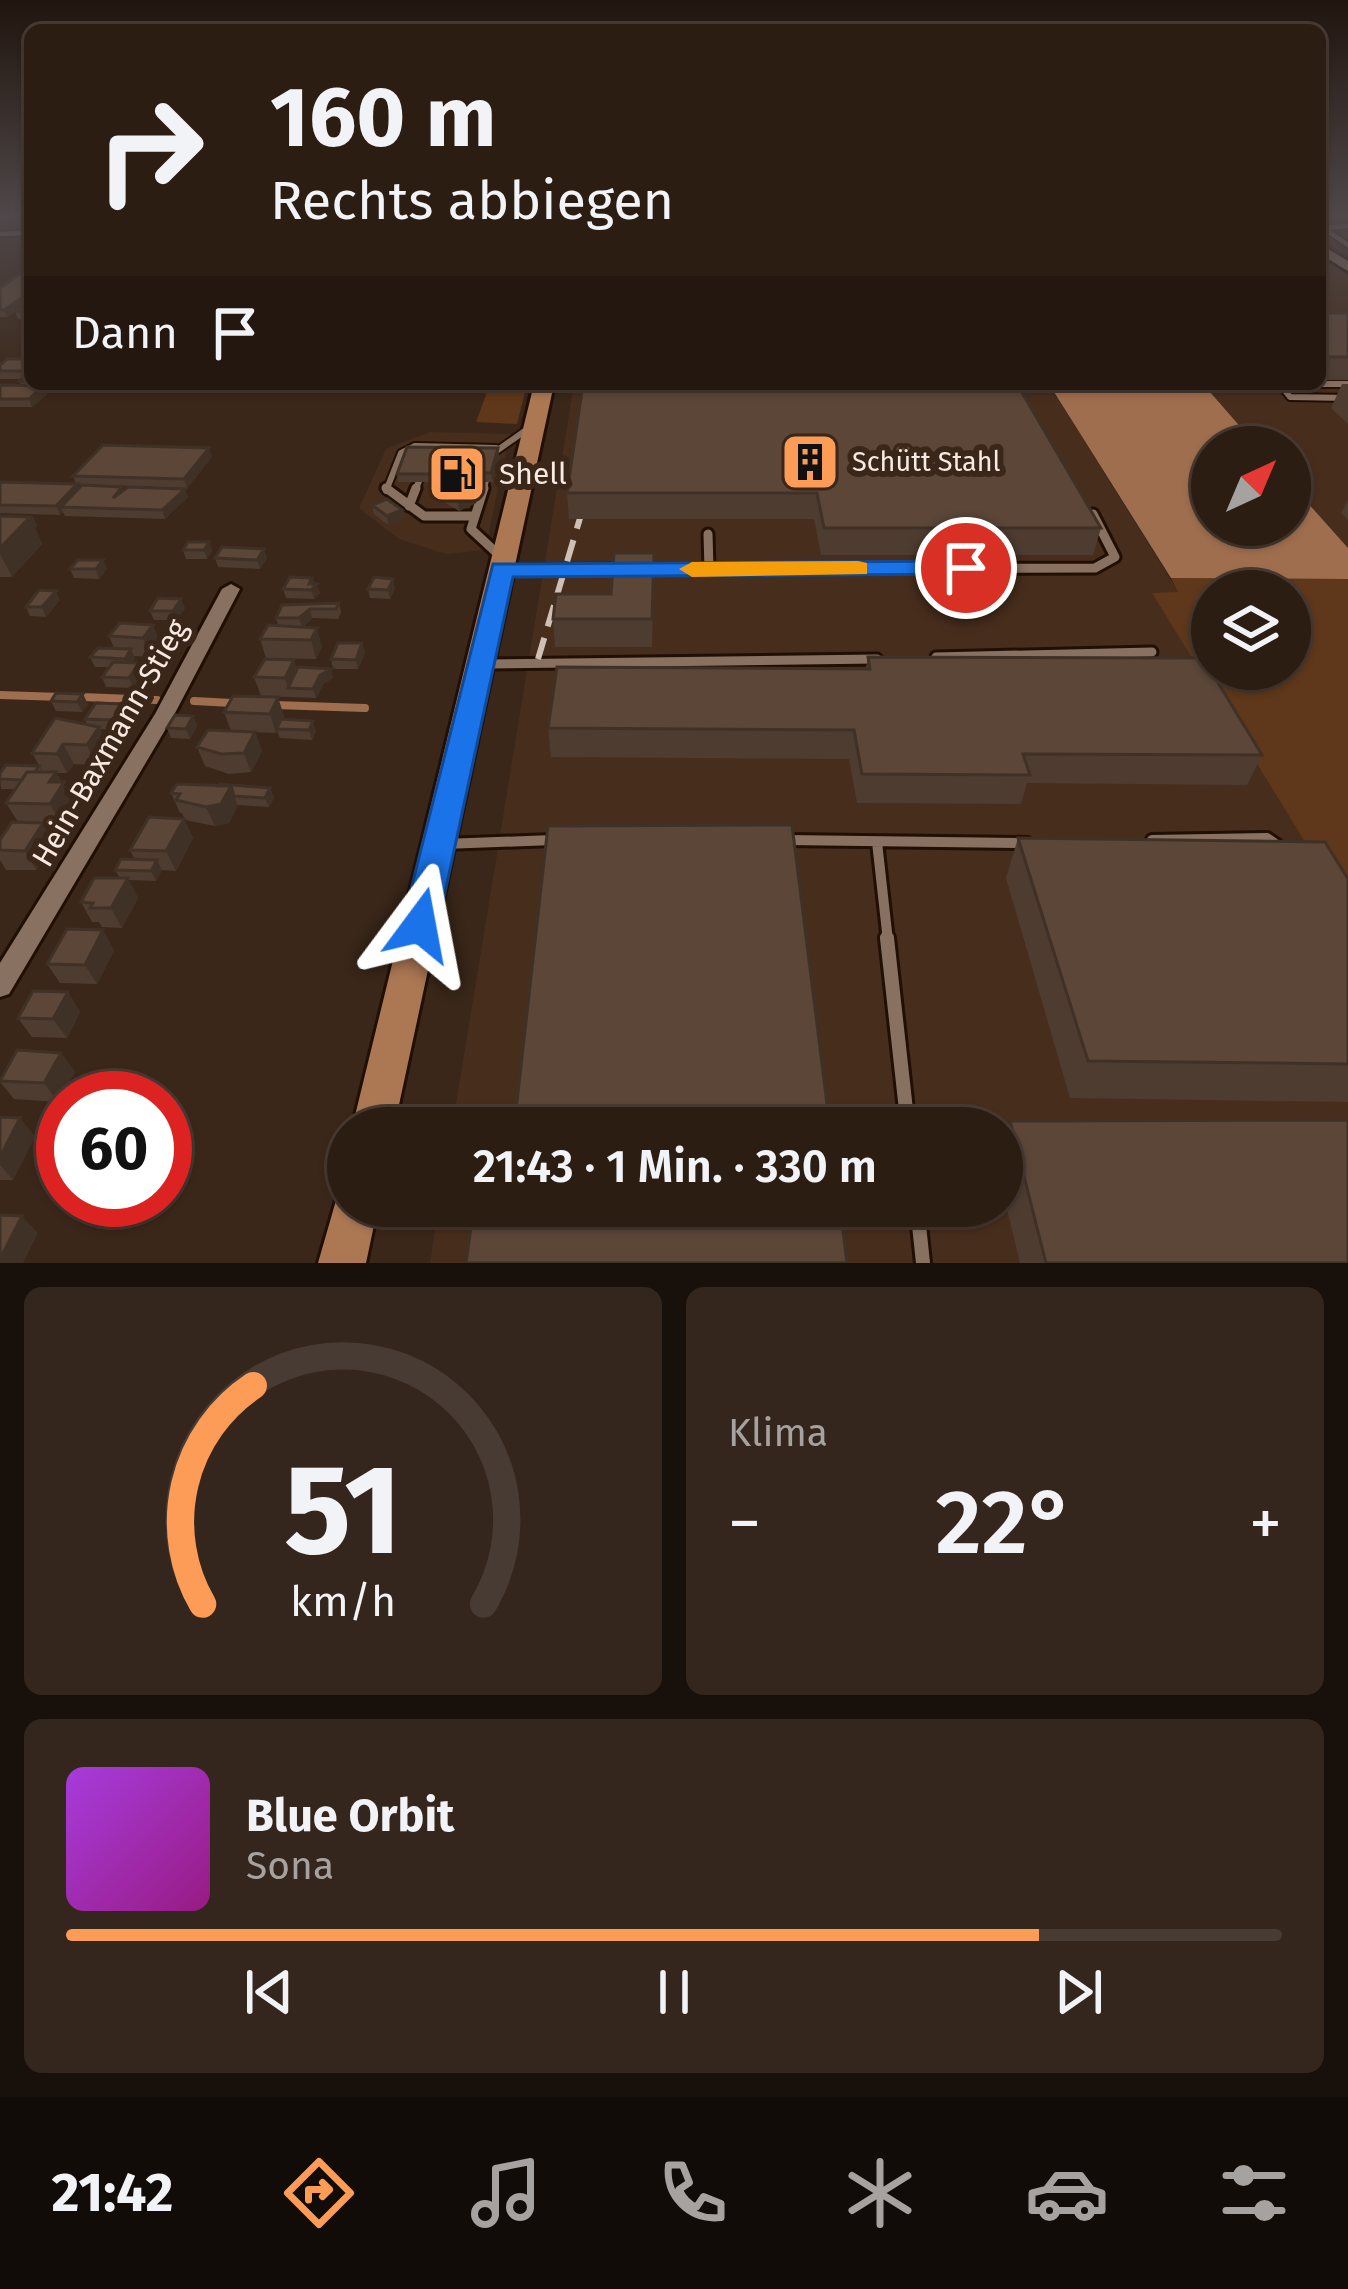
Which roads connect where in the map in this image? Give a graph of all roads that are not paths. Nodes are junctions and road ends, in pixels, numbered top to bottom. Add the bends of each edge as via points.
1 (543, 390) edge
2 (1281, 390) edge
3 (1348, 398) edge
4 (534, 426) junction
5 (432, 447) junction
6 (496, 448) junction
7 (1086, 502) edge
8 (409, 506) junction
9 (475, 516) junction
10 (708, 534) dead end
11 (503, 565) junction
12 (709, 569) junction
13 (232, 589) dead end
14 (1152, 652) edge
15 (898, 658) edge
16 (921, 658) edge
17 (480, 664) junction
18 (578, 840) edge
19 (758, 840) edge
20 (1131, 841) edge
21 (877, 842) junction
22 (1040, 842) edge
23 (439, 844) junction
24 (1295, 859) edge
25 (0, 986) edge
26 (379, 1107) edge
27 (906, 1107) edge
28 (351, 1227) edge
29 (919, 1227) edge
30 (342, 1263) edge
31 (923, 1263) edge

1 - 4 main road
2 - 3 lane
4 - 6 lane
4 - 11 main road
5 - 6 lane
5 - 8 lane
5 - 8 lane via 400,453 385,490
6 - 9 lane
7 - 12 lane via 1115,550 1107,566
8 - 9 lane via 424,516
9 - 11 lane via 471,529
10 - 12 lane
11 - 12 lane
11 - 17 main road
13 - 25 street, Hein-Baxmann-Stieg
14 - 16 lane
15 - 17 lane
17 - 23 main road
18 - 23 lane
19 - 21 lane
20 - 24 lane via 1267,838
21 - 22 lane
21 - 27 lane
23 - 26 main road
28 - 30 main road
29 - 31 lane

